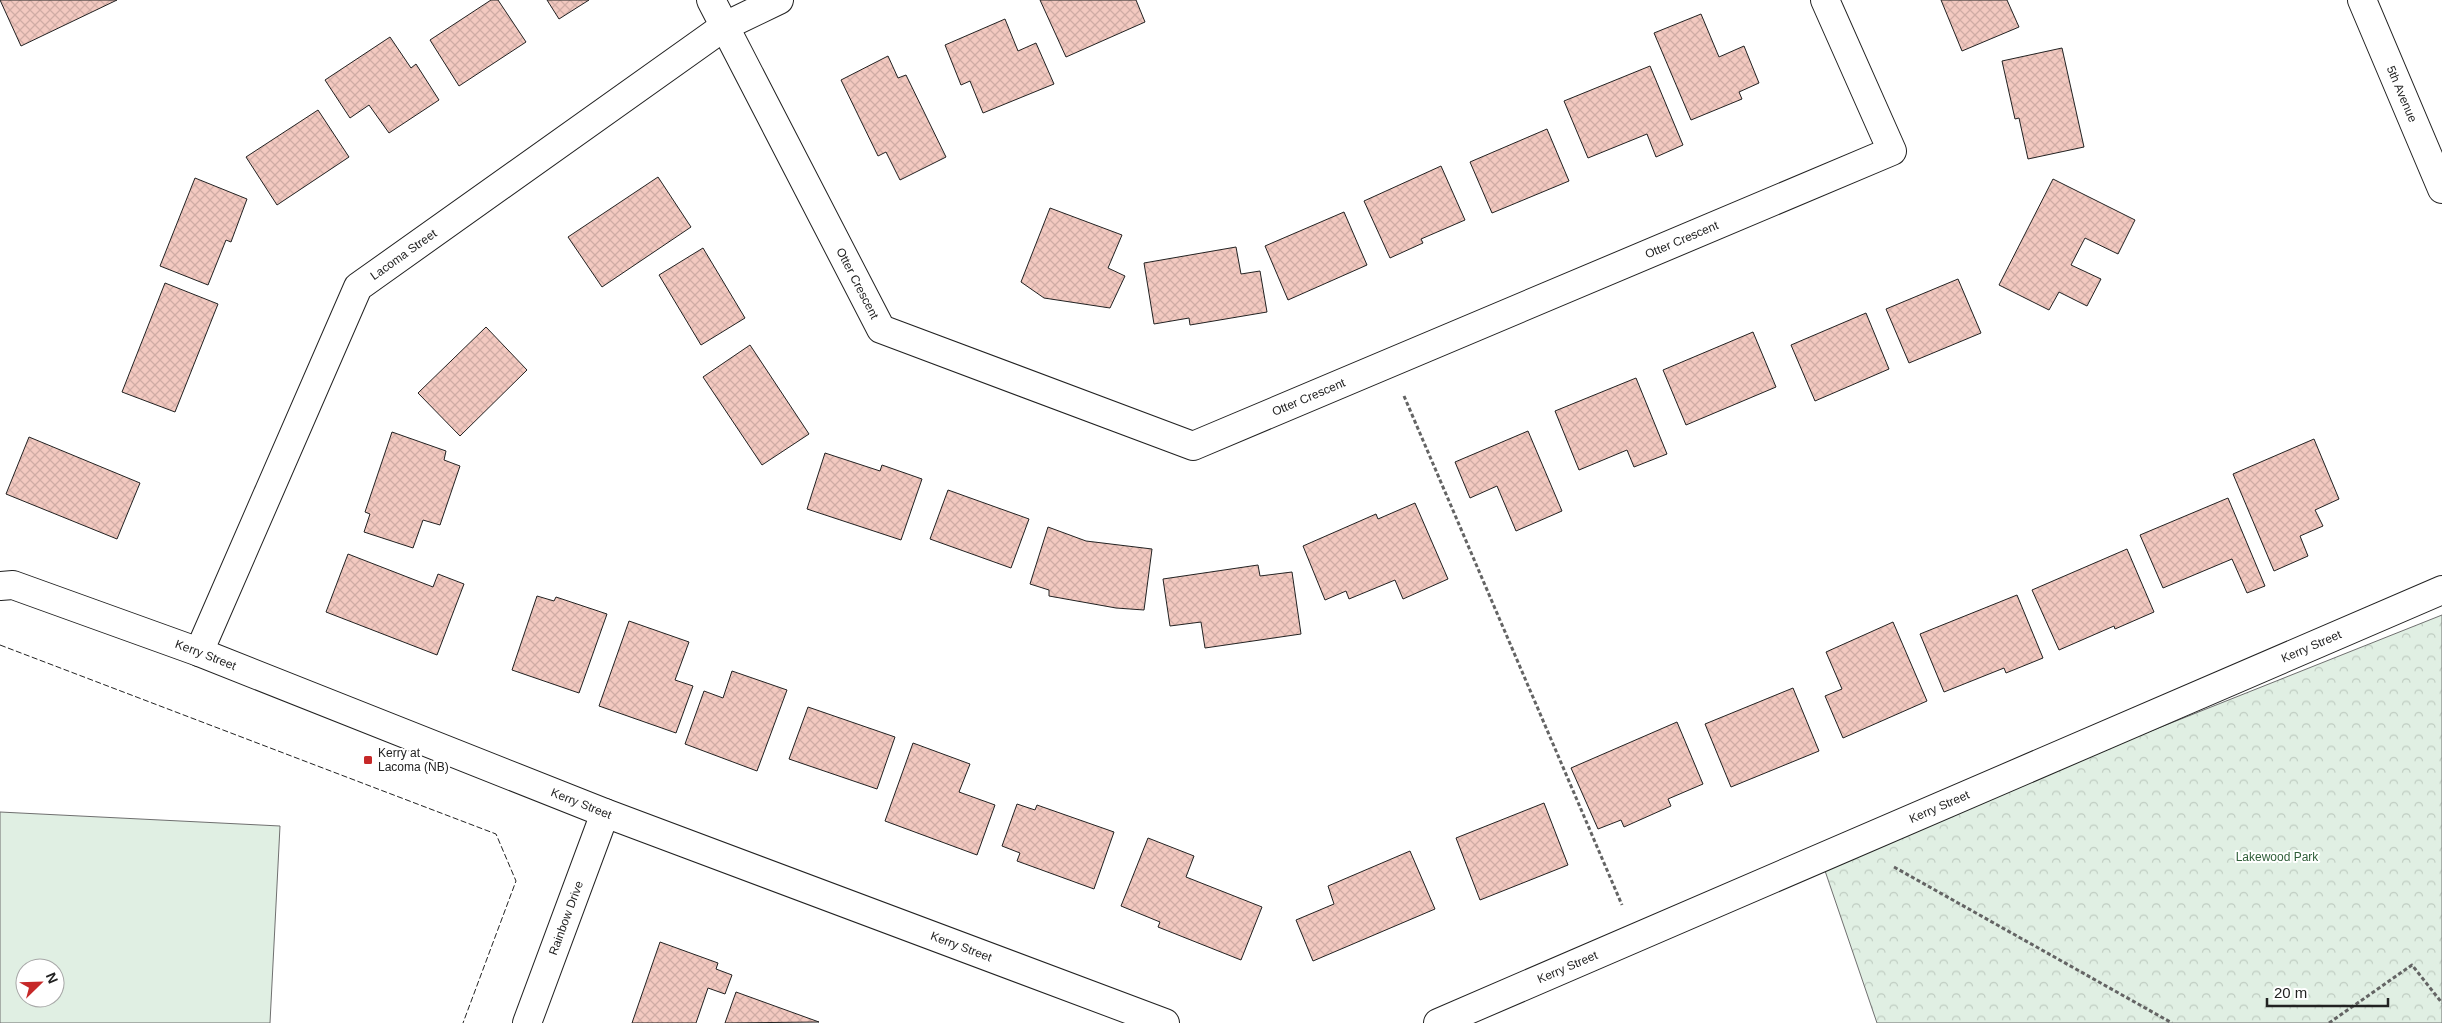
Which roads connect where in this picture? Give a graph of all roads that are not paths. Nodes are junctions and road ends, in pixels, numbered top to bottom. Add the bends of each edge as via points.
1 (711, 0) edge
2 (779, 0) edge
3 (1825, 0) edge
4 (2362, 0) edge
5 (725, 26) junction
6 (2442, 190) edge
7 (0, 586) edge
8 (2442, 590) edge
9 (199, 652) junction
10 (604, 813) junction
11 (527, 1023) edge
12 (1165, 1023) edge
13 (1438, 1023) edge

1 - 5 street, Otter Crescent
2 - 5 street, Lacoma Street
3 - 5 street, Otter Crescent via 1892,151 1194,446 881,329
4 - 6 street, 5th Avenue
5 - 9 street, Lacoma Street via 358,287
7 - 9 street, Kerry Street via 13,585
8 - 13 street, Kerry Street
9 - 10 street, Kerry Street
10 - 11 street, Rainbow Drive
10 - 12 street, Kerry Street

